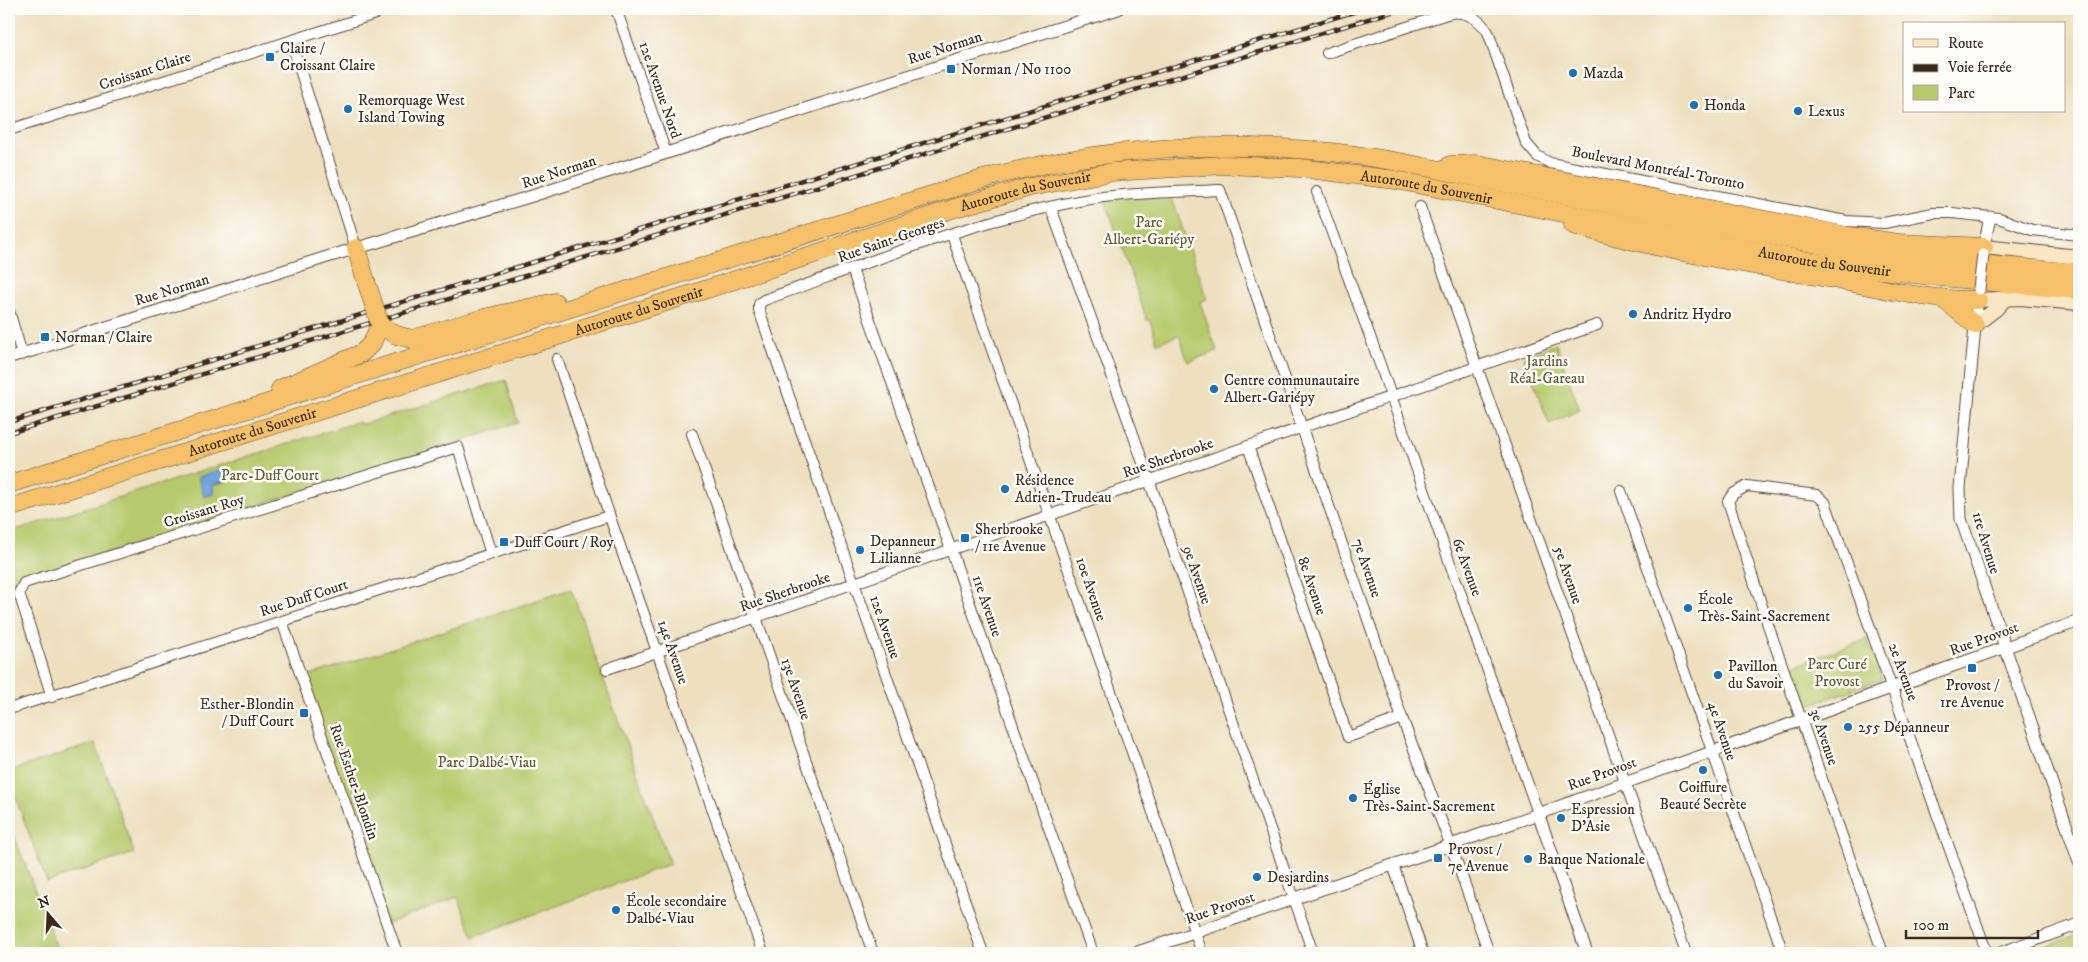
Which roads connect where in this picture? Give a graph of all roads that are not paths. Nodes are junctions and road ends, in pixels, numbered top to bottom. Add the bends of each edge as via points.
1 (616, 9) edge
2 (1118, 9) edge
3 (375, 14) dead end
4 (291, 41) junction
5 (1327, 53) dead end
6 (9, 130) edge
7 (666, 153) junction
8 (1420, 166) junction
9 (1220, 190) joint
10 (1317, 192) dead end
11 (1476, 196) junction
12 (1420, 207) dead end
13 (1051, 208) junction
14 (1990, 217) junction
15 (952, 235) junction
16 (2079, 236) edge
17 (356, 248) junction
18 (1984, 251) junction
19 (2079, 257) edge
20 (852, 269) junction
21 (2079, 273) edge
22 (680, 274) junction
23 (2079, 290) edge
24 (1978, 294) junction
25 (1942, 298) junction
26 (2005, 299) junction
27 (2079, 303) edge
28 (759, 310) joint
29 (9, 311) edge
30 (1597, 324) dead end
31 (1975, 325) junction
32 (381, 326) junction
33 (22, 354) junction
34 (9, 358) edge
35 (557, 359) dead end
36 (1479, 366) junction
37 (1390, 396) junction
38 (208, 421) junction
39 (1304, 427) junction
40 (692, 434) dead end
41 (1248, 446) junction
42 (1148, 480) junction
43 (9, 484) edge
44 (1621, 490) dead end
45 (1728, 501) joint
46 (9, 508) edge
47 (1049, 514) junction
48 (609, 516) junction
49 (951, 549) junction
50 (491, 554) junction
51 (854, 584) junction
52 (756, 618) junction
53 (282, 621) junction
54 (2079, 621) edge
55 (2004, 648) junction
56 (657, 653) junction
57 (607, 670) dead end
58 (1893, 688) junction
59 (52, 697) junction
60 (9, 709) edge
61 (1402, 718) junction
62 (1802, 720) junction
63 (1714, 751) junction
64 (1626, 782) junction
65 (1538, 813) junction
66 (1451, 845) junction
67 (2079, 862) edge
68 (1392, 865) junction
69 (1294, 899) junction
70 (2079, 924) edge
71 (1194, 933) junction
72 (397, 953) edge
73 (763, 953) edge
74 (872, 953) edge
75 (983, 953) edge
76 (1093, 953) edge
77 (1135, 953) edge
78 (1202, 953) edge
79 (1313, 953) edge
80 (1423, 953) edge
81 (1489, 953) edge
82 (1587, 953) edge
83 (1686, 953) edge
84 (1783, 953) edge
85 (1882, 953) edge
86 (1987, 953) edge
87 (2000, 953) edge

1 - 7 street, 12e Avenue Nord
2 - 7 street, Rue Norman
3 - 4 street, Croissant Claire
4 - 6 street, Croissant Claire
4 - 17 street
5 - 14 street, Boulevard Montréal-Toronto via 1447,14 1464,13 1482,24 1488,32 1526,143 1537,156 1550,163 1846,221 1884,223 1940,213
7 - 17 street, Rue Norman
8 - 18 highway via 1477,164 1843,235
8 - 21 highway, Autoroute du Souvenir via 1839,248
8 - 22 highway, Autoroute du Souvenir via 1329,152 1254,147 1155,149 1090,156 1028,167 976,181
9 - 13 street, Rue Saint-Georges via 1104,197
9 - 39 street, 7e Avenue
10 - 37 street, 6e Avenue
11 - 23 highway, Autoroute du Souvenir via 1808,261
11 - 25 highway via 1640,242
11 - 46 highway, Autoroute du Souvenir via 1364,175 1264,166 1140,169 1049,183 973,202 695,293
12 - 36 street, 5e Avenue
13 - 15 street, Rue Saint-Georges
13 - 42 street, 9e Avenue
14 - 16 street, Boulevard Montréal-Toronto via 2032,230
14 - 18 street, 1re Avenue
15 - 20 street, Rue Saint-Georges
15 - 47 street, 10e Avenue
17 - 32 highway, bridge
17 - 33 street, Rue Norman
18 - 19 main road
18 - 24 street, 1re Avenue, bridge
20 - 28 street, Rue Saint-Georges via 764,300 759,304
20 - 49 street, 11e Avenue
22 - 32 highway via 484,318 418,338 401,337
22 - 38 highway, Autoroute du Souvenir
24 - 25 highway
24 - 26 main road
24 - 31 street, 1re Avenue
25 - 31 highway
26 - 27 main road
26 - 31 main road
28 - 51 street, 12e Avenue
29 - 33 street
30 - 36 street, Rue Sherbrooke
31 - 55 street, 1re Avenue via 1960,512
32 - 38 highway via 362,353
33 - 34 street, Rue Norman
35 - 48 street, 14e Avenue
36 - 37 street, Rue Sherbrooke
36 - 64 street, 5e Avenue
37 - 39 street, Rue Sherbrooke
37 - 65 street, 6e Avenue
38 - 43 highway, Autoroute du Souvenir
39 - 41 street, Rue Sherbrooke
39 - 61 street, 7e Avenue
40 - 52 street, 13e Avenue
41 - 42 street, Rue Sherbrooke
41 - 61 street, 8e Avenue via 1348,737
42 - 47 street, Rue Sherbrooke
42 - 69 street, 9e Avenue
44 - 63 street, 4e Avenue
45 - 58 street, 2e Avenue via 1742,488 1755,486 1817,495 1825,502
45 - 62 street, 3e Avenue
47 - 49 street, Rue Sherbrooke
47 - 71 street, 10e Avenue
48 - 50 street, Rue Duff Court
48 - 56 street, 14e Avenue
49 - 51 street, Rue Sherbrooke
49 - 76 street, 11e Avenue
50 - 53 street, Rue Duff Court
50 - 59 street, Croissant Roy via 458,447 24,583 19,593
51 - 52 street, Rue Sherbrooke
51 - 75 street, 12e Avenue
52 - 56 street, Rue Sherbrooke
52 - 74 street, 13e Avenue
53 - 59 street, Rue Duff Court
53 - 72 street, Rue Esther-Blondin
54 - 55 street, Rue Provost
55 - 58 street, Rue Provost
55 - 67 street, 1re Avenue
56 - 57 street, Rue Sherbrooke
56 - 73 street, 14e Avenue
58 - 62 street, Rue Provost
58 - 86 street, 2e Avenue
59 - 60 street, Rue Duff Court
61 - 66 street, 7e Avenue
62 - 63 street, Rue Provost
62 - 85 street, 3e Avenue
63 - 64 street, Rue Provost
63 - 84 street, 4e Avenue
64 - 65 street, Rue Provost
64 - 83 street, 5e Avenue
65 - 66 street, Rue Provost
65 - 82 street, 6e Avenue
66 - 68 street, Rue Provost
66 - 81 street, 7e Avenue
68 - 69 street, Rue Provost
68 - 80 street
69 - 71 street, Rue Provost
69 - 79 street, 9e Avenue
70 - 87 street
71 - 77 street, Rue Provost
71 - 78 street, 10e Avenue

